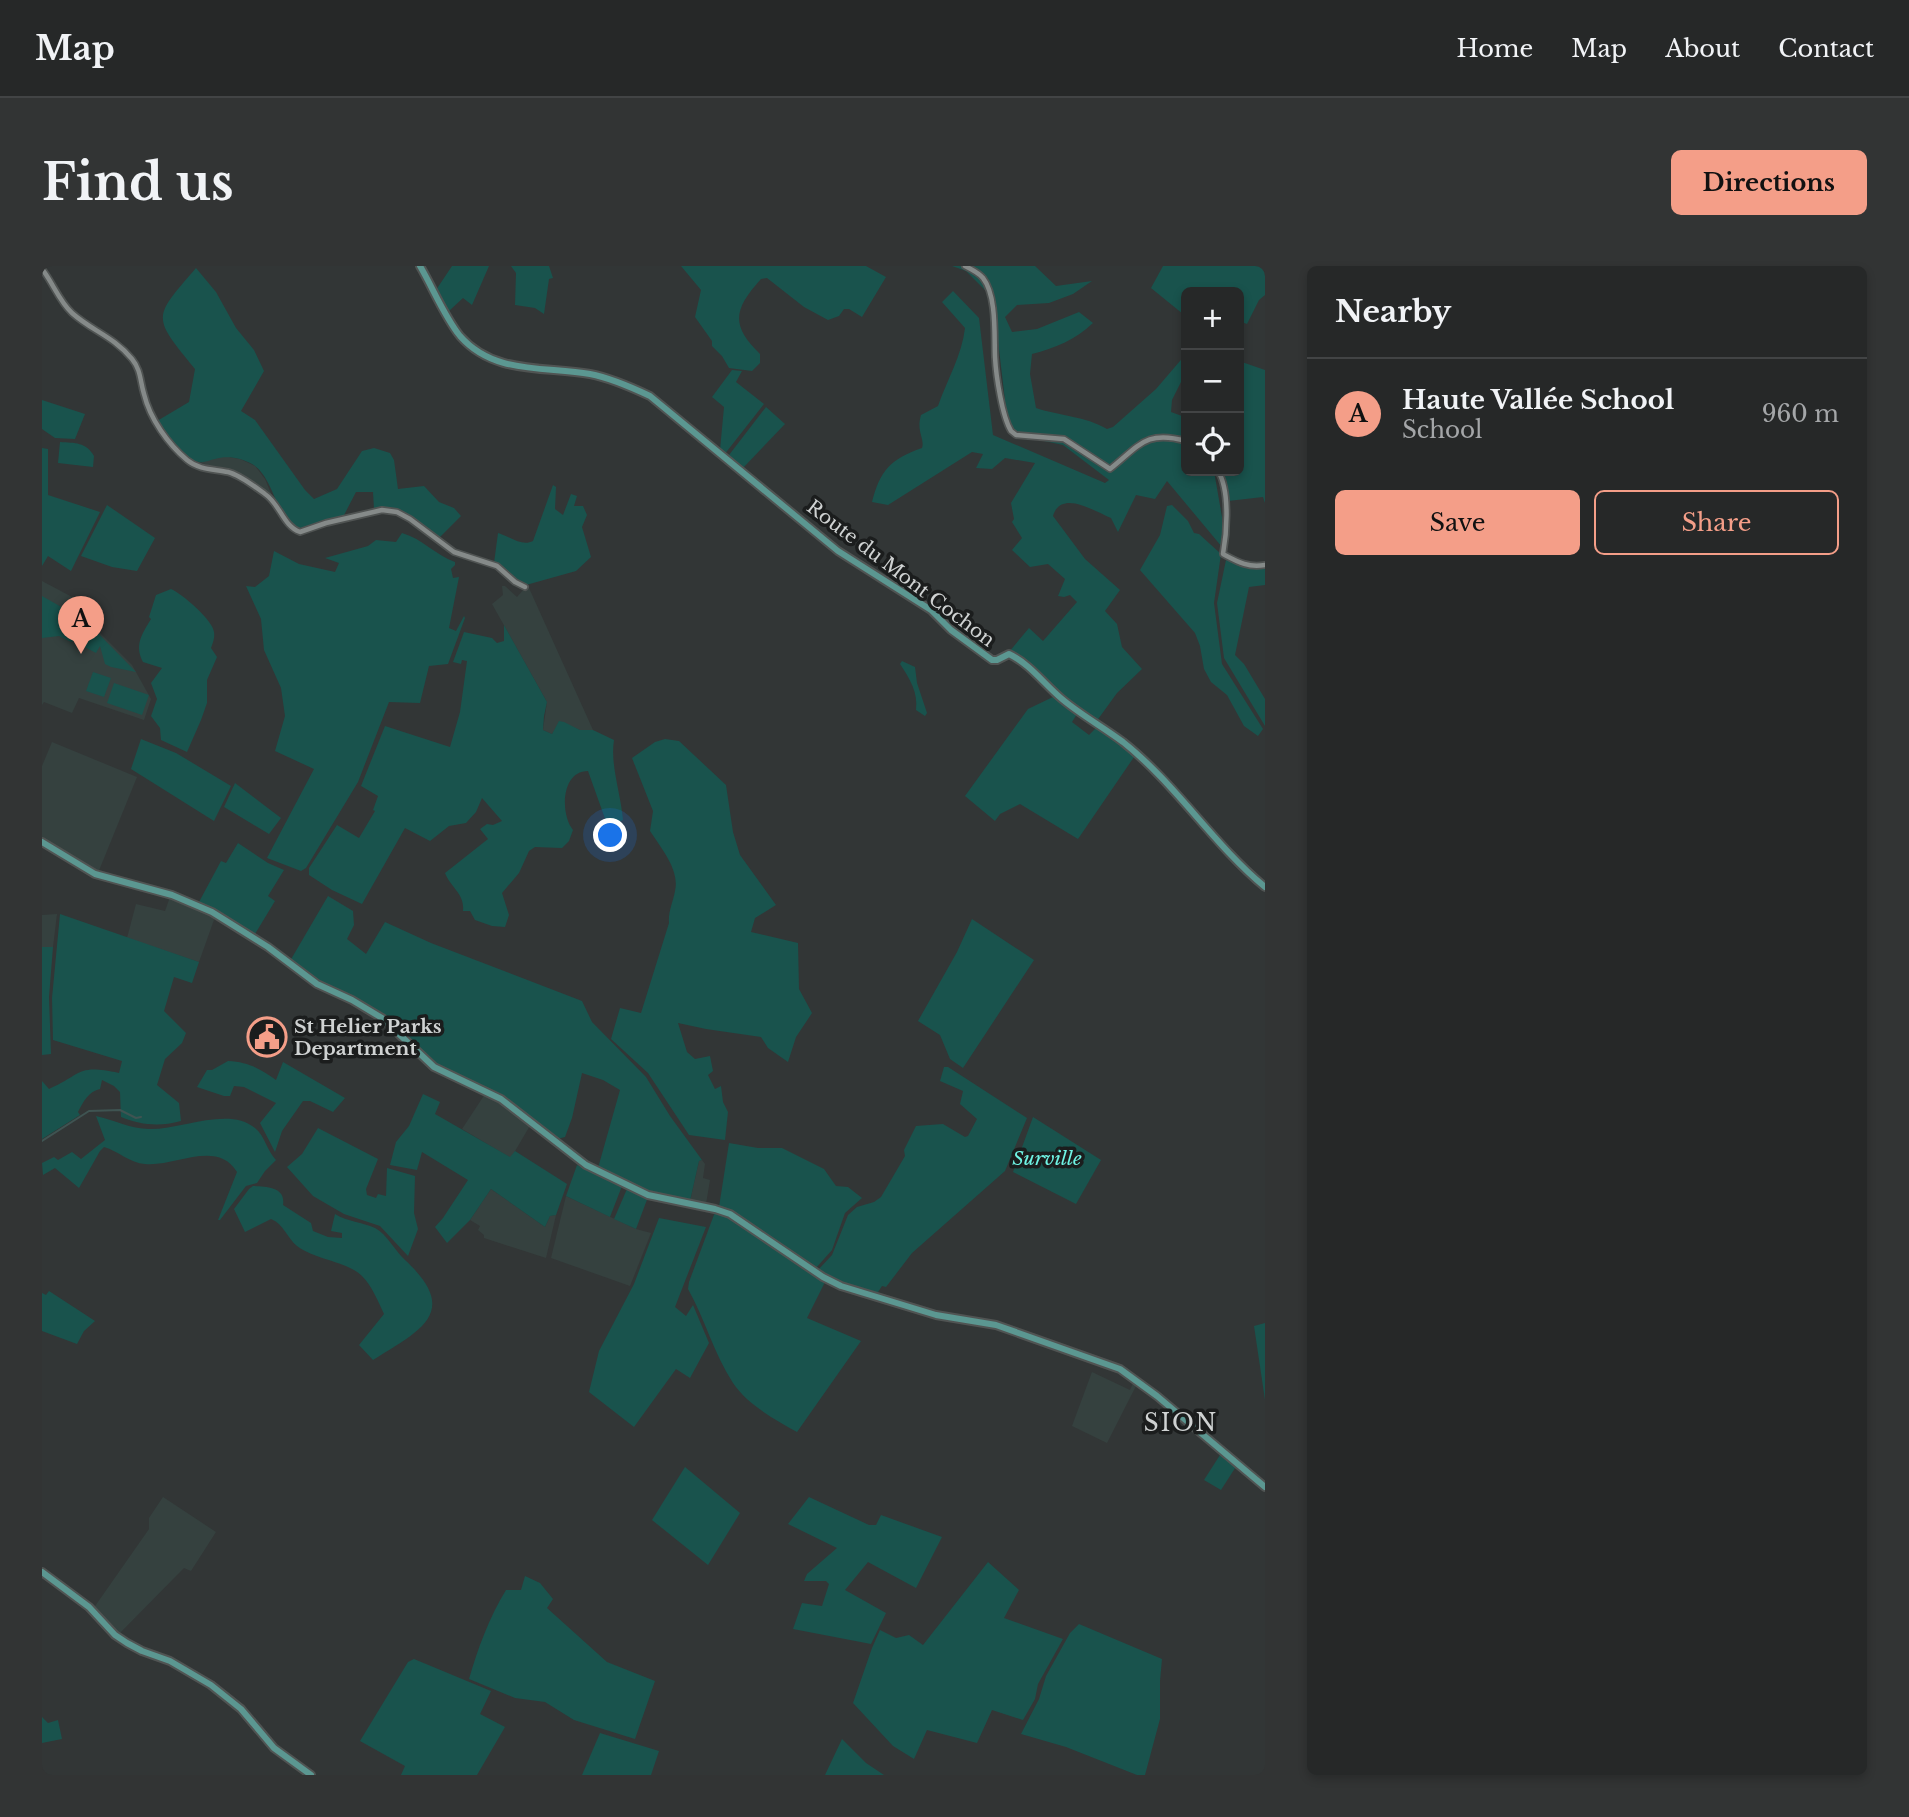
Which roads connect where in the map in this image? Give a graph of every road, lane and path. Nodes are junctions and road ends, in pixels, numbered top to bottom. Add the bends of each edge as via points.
1 (420, 266) edge
2 (965, 266) edge
3 (42, 269) edge
4 (1181, 440) edge
5 (1221, 476) edge
6 (1265, 565) edge
7 (525, 587) dead end
8 (42, 842) edge
9 (1265, 887) edge
10 (1265, 1487) edge
11 (42, 1572) edge
12 (311, 1775) edge

1 - 9 main road, Route du Mont Cochon via 458,332 478,352 511,366 590,374 650,396 838,551 931,610 951,631 994,661 1009,654 1022,662 1083,716 1123,742
2 - 4 street via 984,279 988,291 995,322 995,358 1011,431 1064,439 1110,469 1147,440 1165,436
3 - 7 street via 73,314 131,358 154,420 177,451 197,467 231,473 267,495 300,532 382,510 397,512 454,552 497,566
5 - 6 street via 1226,517 1223,554 1242,565
8 - 10 main road via 94,874 172,895 212,912 317,984 382,1018 434,1068 501,1099 573,1157 604,1175 649,1195 730,1214 841,1286 936,1315 996,1325 1120,1369
11 - 12 main road via 127,1643 211,1685 241,1709 274,1748

